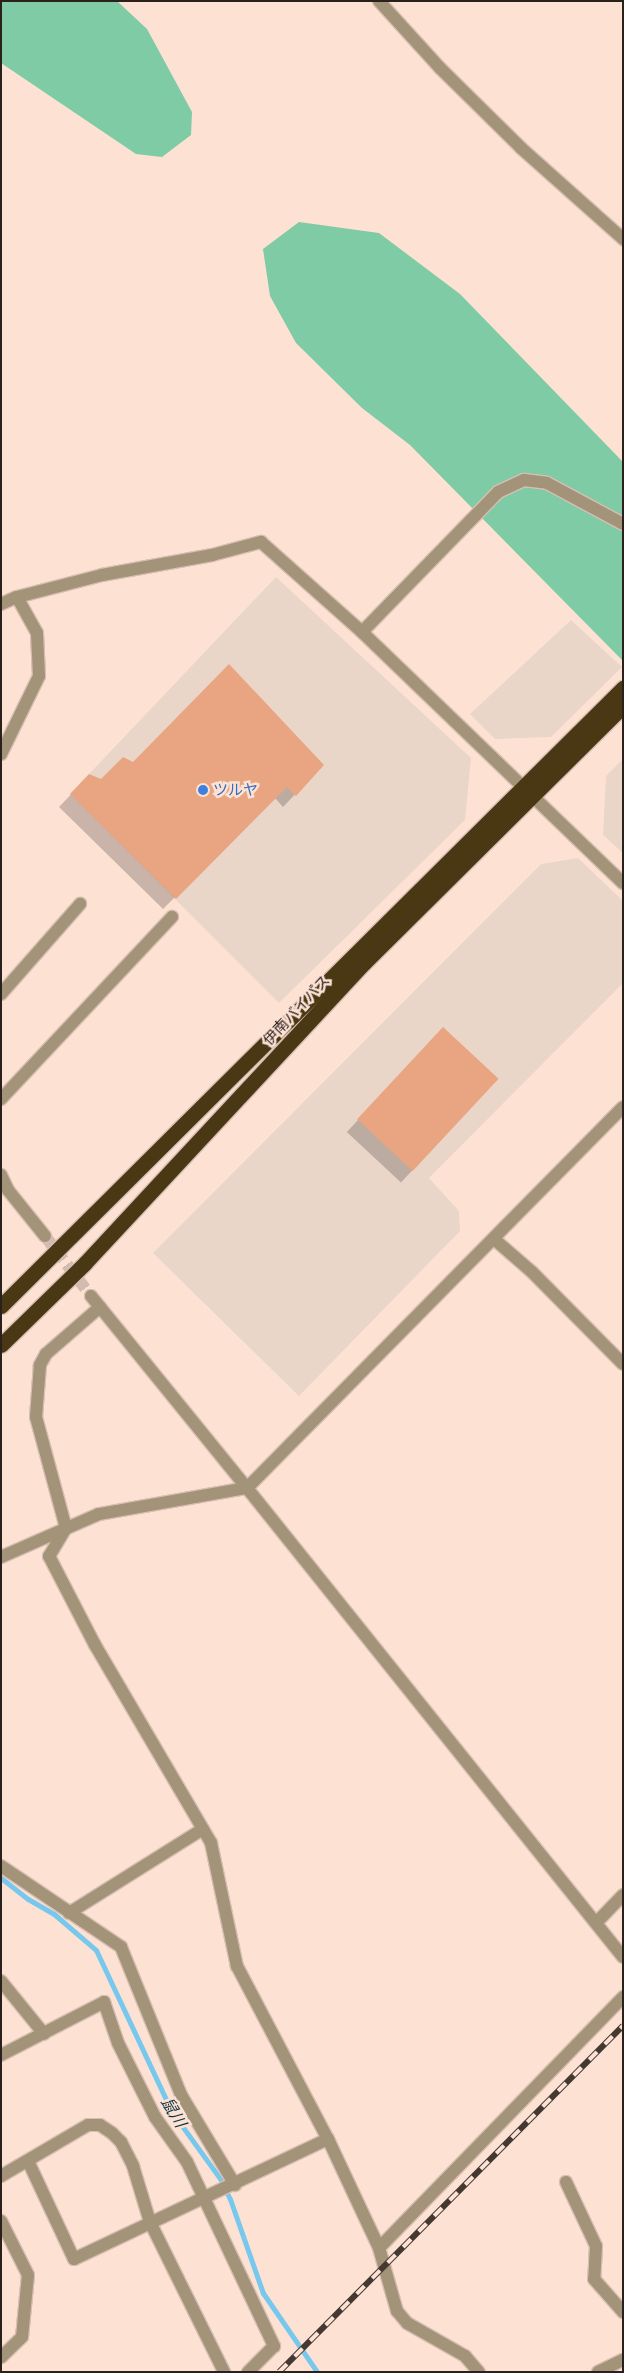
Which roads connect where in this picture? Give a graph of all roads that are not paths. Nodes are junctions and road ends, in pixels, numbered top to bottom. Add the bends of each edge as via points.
1 (379, 1) edge
2 (623, 239) edge
3 (623, 524) edge
4 (17, 597) junction
5 (1, 604) edge
6 (362, 632) junction
7 (623, 688) edge
8 (623, 706) edge
9 (1, 754) edge
10 (527, 791) junction
11 (623, 883) edge
12 (80, 904) dead end
13 (172, 916) dead end
14 (1, 994) edge
15 (1, 1099) edge
16 (623, 1107) edge
17 (1, 1175) edge
18 (45, 1236) tunnel mouth
19 (494, 1239) junction
20 (91, 1296) tunnel mouth
21 (1, 1306) edge
22 (100, 1307) junction
23 (1, 1345) edge
24 (623, 1364) edge
25 (247, 1488) junction
26 (66, 1528) junction
27 (1, 1557) edge
28 (203, 1829) junction
29 (1, 1866) edge
30 (623, 1895) edge
31 (69, 1913) junction
32 (596, 1923) junction
33 (623, 1957) edge
34 (1, 1981) edge
35 (623, 1997) edge
36 (44, 2034) junction
37 (1, 2055) edge
38 (328, 2139) junction
39 (28, 2161) junction
40 (1, 2176) edge
41 (566, 2182) dead end
42 (235, 2185) junction
43 (208, 2197) junction
44 (1, 2221) edge
45 (150, 2222) junction
46 (379, 2248) junction
47 (623, 2312) edge
48 (1, 2357) edge
49 (623, 2360) edge
50 (224, 2372) edge
51 (248, 2372) edge
52 (479, 2372) edge
53 (598, 2372) edge

1 - 2 street via 440,68 521,148
3 - 6 street via 547,483 524,480 498,492
4 - 5 street
4 - 6 street via 102,575 212,555 261,542
4 - 9 street via 37,633 39,676
6 - 10 street
7 - 10 highway, 伊南バイパス
8 - 10 highway, 伊南バイパス
10 - 11 street
10 - 21 highway, 伊南バイパス
10 - 23 highway, 伊南バイパス via 85,1263
12 - 14 street
13 - 15 street
16 - 19 street
17 - 18 street via 8,1190
19 - 24 street via 532,1272
19 - 25 street
20 - 22 street
22 - 25 street
22 - 26 street via 46,1354 40,1364 36,1417
25 - 26 street via 99,1514
25 - 32 street
26 - 27 street
26 - 28 street via 49,1556 95,1645
28 - 31 street
28 - 38 street via 211,1843 237,1966
29 - 31 street
30 - 32 street
31 - 42 street via 121,1947 181,2095
32 - 33 street
34 - 36 street
35 - 46 street
36 - 37 street
36 - 43 street via 104,2002 118,2043 155,2117
38 - 42 street
38 - 46 street
39 - 40 street
39 - 45 street via 74,2258
39 - 45 street via 88,2125 100,2125 121,2142 133,2166
41 - 47 street via 596,2246 594,2279
42 - 43 street
43 - 45 street
43 - 51 street via 274,2346
44 - 48 street via 28,2275 22,2337
45 - 50 street
46 - 52 street via 397,2312 407,2323 465,2356
49 - 53 street

